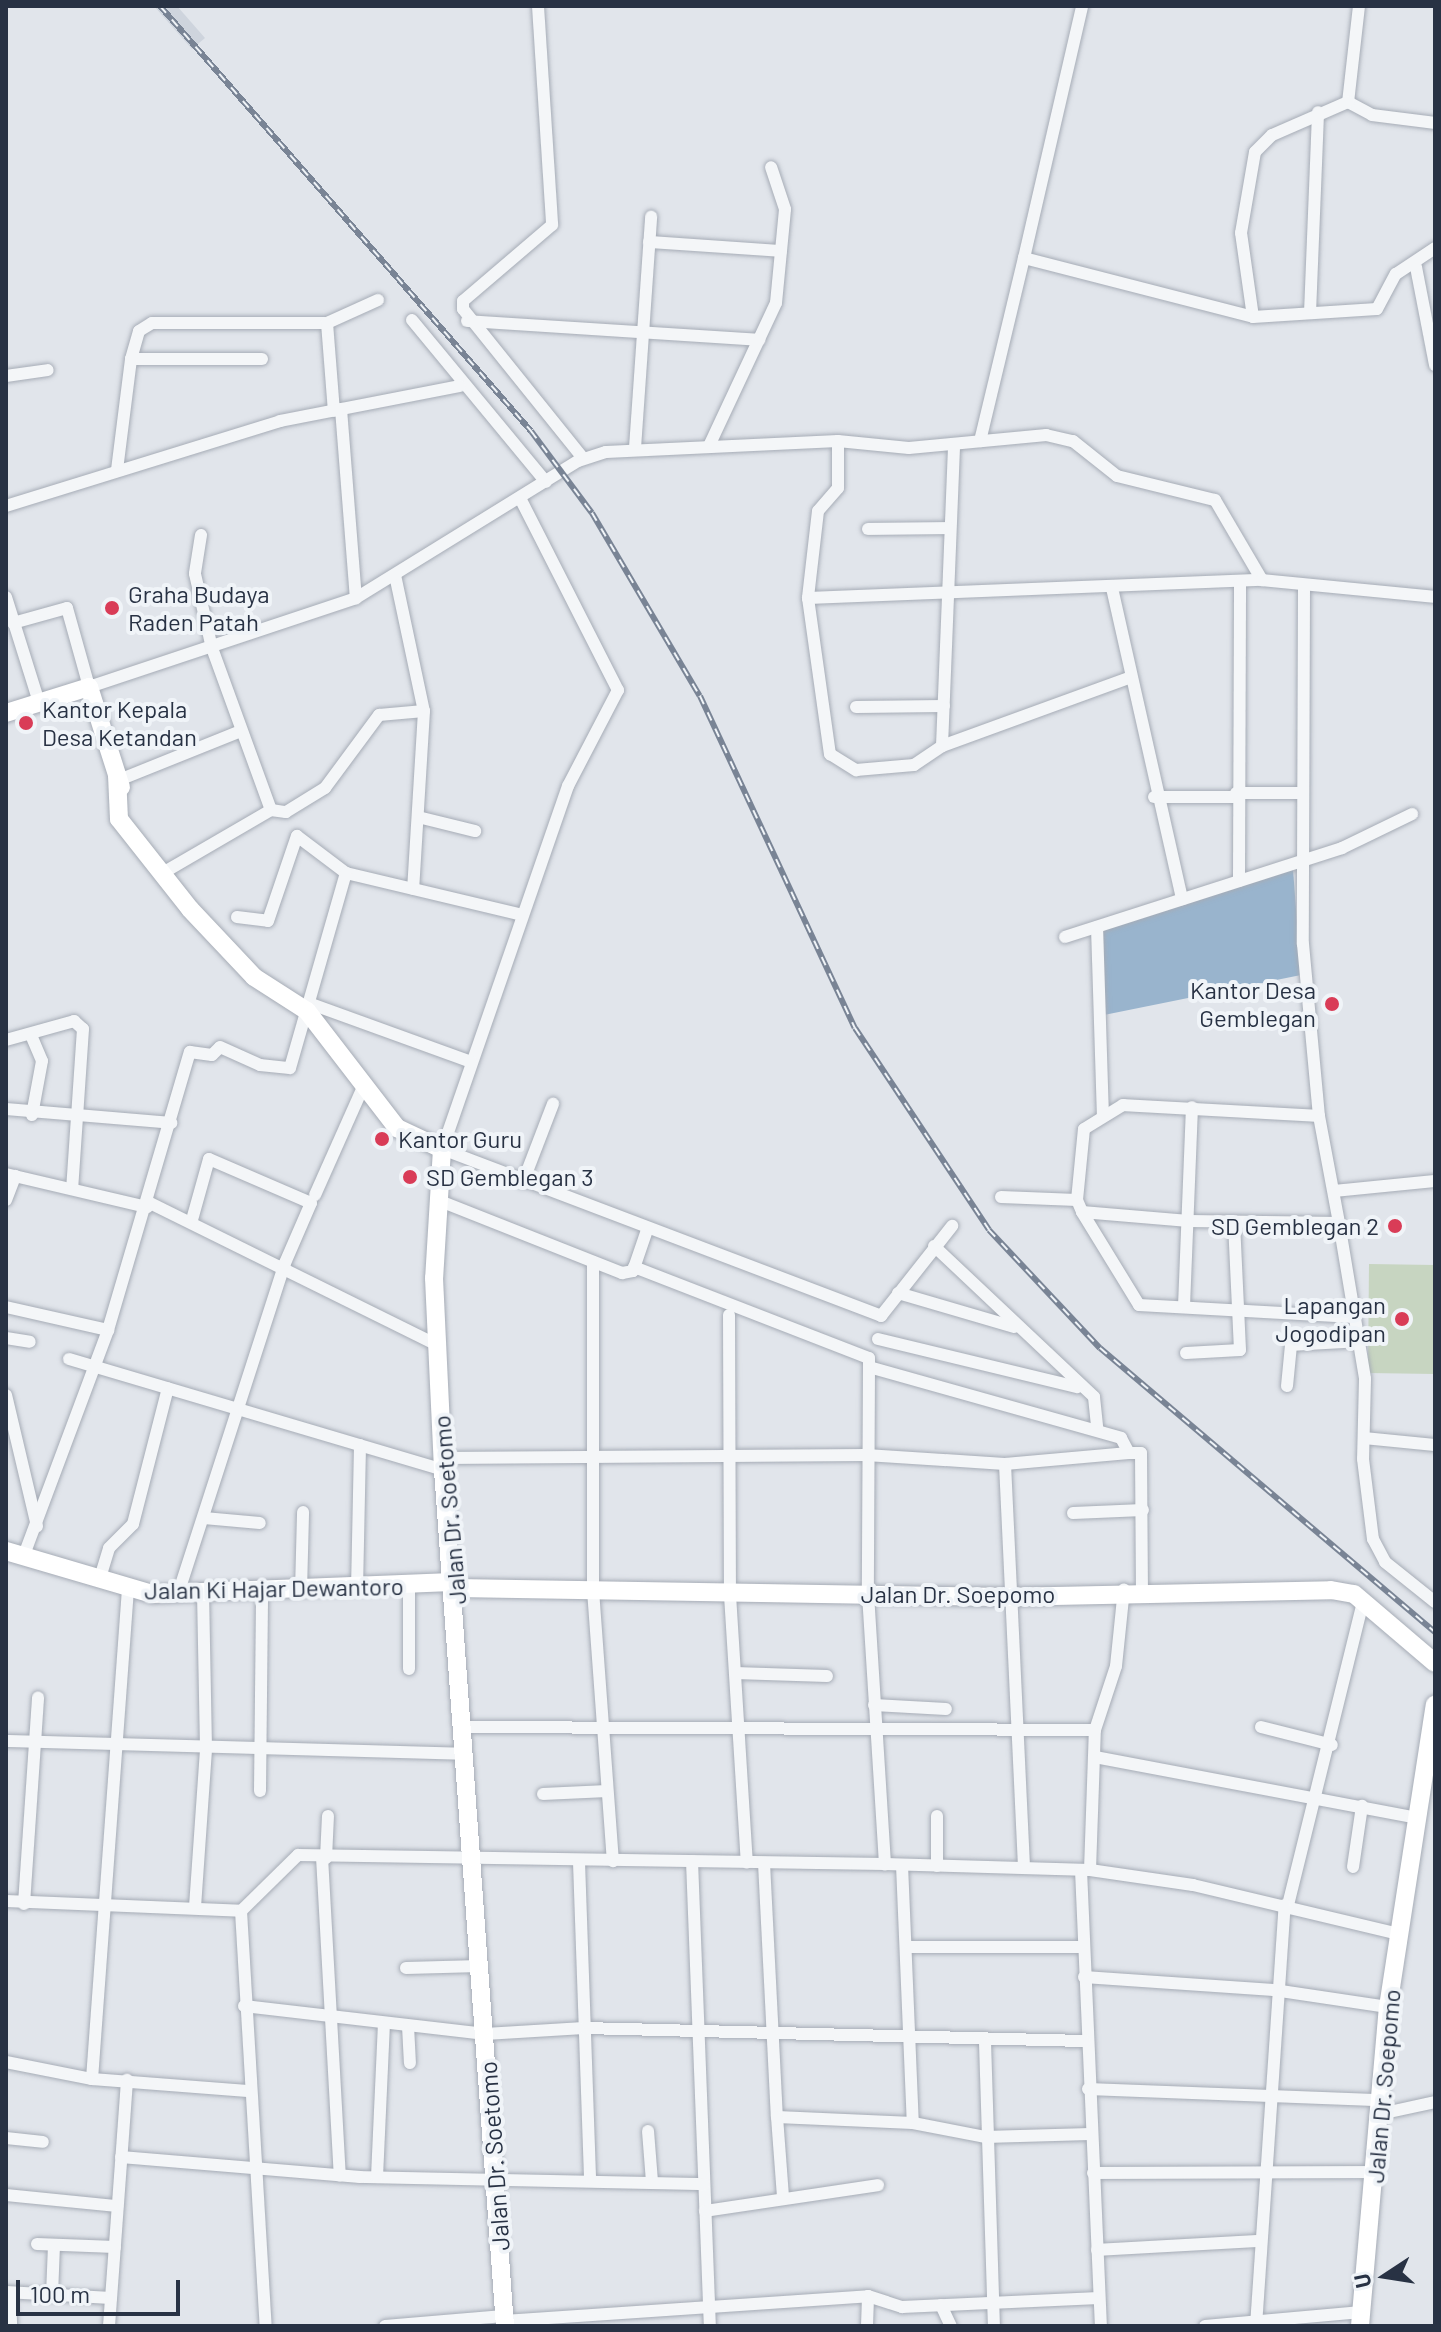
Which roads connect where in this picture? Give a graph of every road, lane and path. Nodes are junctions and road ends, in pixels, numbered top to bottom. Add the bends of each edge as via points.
1 (538, 6) edge
2 (1082, 6) edge
3 (1359, 6) edge
4 (1348, 102) junction
5 (1318, 112) junction
6 (1435, 123) edge
7 (771, 167) dead end
8 (651, 217) dead end
9 (649, 242) junction
10 (1435, 248) edge
11 (781, 251) junction
12 (1024, 258) junction
13 (1416, 267) junction
14 (378, 300) dead end
15 (1310, 313) junction
16 (1253, 317) junction
17 (412, 320) dead end
18 (467, 321) junction
19 (327, 323) junction
20 (640, 330) junction
21 (759, 340) junction
22 (131, 359) junction
23 (262, 359) dead end
24 (1435, 365) edge
25 (48, 370) dead end
26 (6, 376) edge
27 (460, 386) junction
28 (337, 410) junction
29 (838, 441) junction
30 (980, 441) junction
31 (954, 445) junction
32 (709, 446) junction
33 (635, 448) junction
34 (583, 458) junction
35 (117, 470) junction
36 (546, 482) junction
37 (520, 498) junction
38 (6, 506) edge
39 (948, 528) junction
40 (868, 529) dead end
41 (201, 535) dead end
42 (395, 575) junction
43 (1262, 580) junction
44 (1240, 582) junction
45 (1112, 588) junction
46 (1304, 589) junction
47 (946, 593) junction
48 (6, 597) edge
49 (1435, 597) edge
50 (356, 598) junction
51 (808, 598) junction
52 (11, 627) edge
53 (212, 648) junction
54 (1129, 678) junction
55 (89, 687) junction
56 (39, 702) junction
57 (944, 706) junction
58 (856, 707) dead end
59 (424, 711) junction
60 (6, 713) edge
61 (241, 731) junction
62 (942, 746) junction
63 (118, 778) junction
64 (1301, 793) junction
65 (1236, 795) junction
66 (1154, 797) junction
67 (271, 810) junction
68 (1412, 814) dead end
69 (418, 817) junction
70 (475, 831) dead end
71 (1300, 861) junction
72 (346, 873) junction
73 (161, 874) junction
74 (1239, 881) junction
75 (413, 889) junction
76 (1182, 899) junction
77 (522, 915) junction
78 (237, 917) dead end
79 (1097, 927) junction
80 (1065, 937) dead end
81 (309, 1007) junction
82 (31, 1035) junction
83 (6, 1040) edge
84 (471, 1062) junction
85 (363, 1087) junction
86 (553, 1104) dead end
87 (1192, 1107) junction
88 (6, 1109) edge
89 (82, 1113) junction
90 (1103, 1114) junction
91 (32, 1115) junction
92 (1319, 1116) junction
93 (171, 1123) junction
94 (442, 1149) junction
95 (10, 1175) edge
96 (1435, 1181) edge
97 (523, 1182) junction
98 (72, 1189) junction
99 (1334, 1191) junction
100 (315, 1195) dead end
101 (1001, 1197) dead end
102 (6, 1200) edge
103 (440, 1201) junction
104 (148, 1204) junction
105 (1079, 1206) junction
106 (192, 1220) junction
107 (1189, 1221) junction
108 (1234, 1222) junction
109 (1339, 1223) junction
110 (952, 1226) dead end
111 (647, 1230) junction
112 (934, 1246) junction
113 (593, 1262) junction
114 (285, 1263) junction
115 (634, 1267) junction
116 (898, 1293) junction
117 (1184, 1306) junction
118 (6, 1307) edge
119 (1237, 1309) junction
120 (729, 1315) dead end
121 (881, 1316) junction
122 (1354, 1317) junction
123 (1018, 1328) junction
124 (108, 1330) junction
125 (6, 1338) edge
126 (878, 1339) junction
127 (1360, 1341) junction
128 (30, 1342) dead end
129 (437, 1345) junction
130 (1186, 1353) dead end
131 (69, 1359) dead end
132 (869, 1362) junction
133 (94, 1367) junction
134 (1287, 1386) dead end
135 (1078, 1387) junction
136 (168, 1388) junction
137 (6, 1395) edge
138 (241, 1408) junction
139 (1097, 1428) junction
140 (1364, 1438) junction
141 (360, 1445) junction
142 (1435, 1445) edge
143 (1129, 1453) junction
144 (590, 1455) junction
145 (866, 1455) junction
146 (730, 1459) junction
147 (442, 1464) junction
148 (1005, 1464) junction
149 (1143, 1510) junction
150 (303, 1512) dead end
151 (1073, 1513) dead end
152 (204, 1518) junction
153 (260, 1523) dead end
154 (37, 1526) junction
155 (15, 1553) edge
156 (99, 1581) junction
157 (409, 1585) junction
158 (454, 1585) junction
159 (357, 1589) junction
160 (1133, 1589) junction
161 (128, 1590) junction
162 (593, 1590) junction
163 (301, 1591) junction
164 (262, 1592) junction
165 (203, 1593) junction
166 (178, 1594) junction
167 (868, 1594) junction
168 (730, 1595) junction
169 (1006, 1597) junction
170 (1363, 1601) junction
171 (1435, 1602) edge
172 (1434, 1661) edge
173 (409, 1669) dead end
174 (735, 1673) junction
175 (827, 1676) dead end
176 (38, 1697) dead end
177 (874, 1705) junction
178 (1435, 1705) edge
179 (946, 1709) dead end
180 (740, 1726) junction
181 (465, 1727) junction
182 (602, 1727) junction
183 (1261, 1727) dead end
184 (876, 1729) junction
185 (1095, 1730) junction
186 (1014, 1732) junction
187 (6, 1741) edge
188 (34, 1742) junction
189 (114, 1744) junction
190 (1332, 1745) junction
191 (206, 1748) junction
192 (263, 1748) junction
193 (465, 1754) junction
194 (1095, 1757) junction
195 (260, 1791) dead end
196 (607, 1791) junction
197 (543, 1794) dead end
198 (1319, 1796) junction
199 (1362, 1806) junction
200 (328, 1816) dead end
201 (937, 1816) dead end
202 (1418, 1818) junction
203 (324, 1858) junction
204 (474, 1860) junction
205 (613, 1861) junction
206 (692, 1861) junction
207 (579, 1862) junction
208 (747, 1862) junction
209 (764, 1863) junction
210 (885, 1864) junction
211 (902, 1865) junction
212 (937, 1866) junction
213 (1353, 1867) dead end
214 (1024, 1868) junction
215 (1085, 1870) junction
216 (6, 1901) edge
217 (24, 1904) junction
218 (1286, 1905) junction
219 (99, 1907) junction
220 (195, 1907) junction
221 (241, 1911) junction
222 (1398, 1934) junction
223 (906, 1947) junction
224 (1083, 1947) junction
225 (480, 1966) junction
226 (406, 1968) dead end
227 (1084, 1977) junction
228 (1274, 1990) junction
229 (244, 2006) junction
230 (1388, 2007) junction
231 (332, 2015) junction
232 (384, 2024) junction
233 (408, 2026) junction
234 (584, 2028) junction
235 (700, 2032) junction
236 (485, 2034) junction
237 (772, 2037) junction
238 (911, 2040) junction
239 (1085, 2041) junction
240 (985, 2042) junction
241 (6, 2062) edge
242 (410, 2063) dead end
243 (92, 2079) junction
244 (127, 2080) junction
245 (1088, 2089) junction
246 (248, 2091) junction
247 (1268, 2094) junction
248 (1435, 2102) edge
249 (1380, 2107) junction
250 (777, 2117) junction
251 (913, 2123) junction
252 (648, 2131) dead end
253 (1090, 2134) junction
254 (985, 2137) junction
255 (6, 2138) edge
256 (43, 2142) dead end
257 (121, 2157) junction
258 (1265, 2170) junction
259 (255, 2171) junction
260 (1376, 2172) junction
261 (1093, 2173) junction
262 (340, 2175) junction
263 (377, 2177) junction
264 (494, 2178) junction
265 (590, 2181) junction
266 (652, 2182) junction
267 (704, 2184) junction
268 (878, 2185) dead end
269 (6, 2195) edge
270 (783, 2196) junction
271 (117, 2206) junction
272 (705, 2211) junction
273 (1260, 2241) junction
274 (37, 2244) dead end
275 (54, 2245) junction
276 (115, 2247) junction
277 (1097, 2250) junction
278 (8, 2293) edge
279 (52, 2295) junction
280 (868, 2296) junction
281 (111, 2298) junction
282 (1099, 2298) junction
283 (992, 2304) junction
284 (941, 2305) junction
285 (709, 2306) junction
286 (1361, 2319) edge
287 (504, 2321) edge
288 (1256, 2322) edge
289 (11, 2326) edge
290 (109, 2326) edge
291 (266, 2326) edge
292 (386, 2326) edge
293 (710, 2326) edge
294 (867, 2326) edge
295 (951, 2326) edge
296 (994, 2326) edge
297 (1101, 2326) edge
298 (1205, 2326) edge

1 - 18 street via 552,225 463,301
2 - 12 street
3 - 4 street
4 - 5 street
4 - 6 street via 1372,115
5 - 15 street
5 - 16 street via 1262,142 1247,174 1241,233
7 - 11 street via 785,209
8 - 9 street
9 - 11 street
9 - 20 street
10 - 13 street
11 - 21 street via 776,303
12 - 16 street
12 - 30 street
13 - 15 street via 1396,274 1377,309
13 - 24 street
14 - 19 street
15 - 16 street
17 - 27 street
18 - 20 street
18 - 34 street
19 - 22 street via 152,323 139,331
19 - 28 street
20 - 21 street
20 - 33 street
21 - 32 street
22 - 23 street
22 - 35 street
25 - 26 street
27 - 28 street
27 - 36 street
28 - 35 street
28 - 50 street
29 - 31 street
29 - 32 street
29 - 51 street via 838,488 818,511
30 - 31 street
30 - 43 street via 1064,435 1117,476 1207,495
31 - 39 street
32 - 33 street
33 - 34 street
34 - 36 street
35 - 38 street
36 - 37 street
37 - 42 street
37 - 77 street via 618,690 568,786
39 - 40 street
39 - 47 street
41 - 53 street via 195,574
42 - 50 street
42 - 59 street
43 - 44 street
43 - 46 street
44 - 45 street
44 - 65 street
45 - 47 street
45 - 54 street
46 - 49 street
46 - 64 street
47 - 51 street
47 - 57 street
48 - 52 street
50 - 53 street
51 - 62 street via 830,754 856,770 914,765
52 - 55 street via 67,608
52 - 56 street
53 - 55 street
53 - 61 street
54 - 62 street
54 - 66 street
55 - 56 street
55 - 63 street
56 - 60 street
57 - 58 street
57 - 62 street
59 - 67 street via 379,715 325,788 286,812
59 - 69 street
61 - 63 street
61 - 67 street
63 - 73 street via 113,803
64 - 65 street
64 - 71 street
65 - 66 street
65 - 74 street
66 - 76 street
67 - 73 street
68 - 71 street
69 - 70 street
69 - 75 street
71 - 74 street
71 - 92 street
72 - 75 street
72 - 78 street via 294,837 268,921
72 - 81 street
73 - 81 street via 254,977
74 - 76 street
75 - 77 street
76 - 79 street
77 - 84 street
79 - 80 street
79 - 90 street
81 - 84 street
81 - 85 street
81 - 93 street via 286,1071 220,1047 212,1055 192,1049
82 - 83 street
82 - 89 street via 80,1023
82 - 91 street via 42,1061
84 - 94 street
85 - 94 street via 402,1132
85 - 100 street
86 - 97 street
87 - 90 street via 1141,1103
87 - 92 street
87 - 107 street
88 - 91 street
89 - 91 street
89 - 93 street
89 - 98 street
90 - 105 street via 1084,1129
92 - 99 street
93 - 104 street
94 - 97 street
94 - 103 street, Jalan Dr. Soetomo
95 - 98 street
95 - 102 street
96 - 99 street
97 - 111 street
98 - 104 street
99 - 109 street
101 - 105 street
103 - 113 street
103 - 129 street, Jalan Dr. Soetomo
104 - 106 street
104 - 124 street
105 - 107 street
105 - 117 street via 1131,1301
106 - 114 street
106 - 114 street via 209,1159 311,1203
107 - 108 street
107 - 117 street
108 - 109 street
108 - 119 street
109 - 122 street
110 - 112 street
111 - 115 street
111 - 121 street
112 - 116 street
112 - 123 street
113 - 115 street via 622,1273
113 - 144 street
114 - 129 street via 405,1336
114 - 138 street
115 - 132 street
116 - 121 street
116 - 123 street
117 - 119 street
118 - 124 street
119 - 122 street
119 - 130 street via 1238,1354
120 - 146 street
121 - 126 street
122 - 127 street
123 - 135 street
124 - 133 street
125 - 128 street
126 - 132 street
126 - 135 street
127 - 134 street via 1291,1345
127 - 140 street
129 - 147 street, Jalan Dr. Soetomo
131 - 133 street
132 - 139 street
132 - 145 street
133 - 136 street
133 - 154 street
135 - 139 street via 1098,1402
136 - 138 street
136 - 156 street via 133,1524 109,1548
137 - 154 street
138 - 141 street
138 - 152 street
139 - 143 street via 1121,1438
140 - 142 street
140 - 171 street via 1375,1548
141 - 147 street
141 - 159 street
143 - 148 street
143 - 149 street via 1141,1453
144 - 146 street
144 - 147 street
144 - 162 street
145 - 146 street
145 - 148 street
145 - 167 street
146 - 168 street
147 - 158 street, Jalan Dr. Soetomo
148 - 169 street
149 - 151 street
149 - 160 street
150 - 163 street
152 - 153 street
152 - 166 street
154 - 155 street
155 - 156 street, Jalan Ki Hajar Dewantoro
156 - 161 street, Jalan Ki Hajar Dewantoro
157 - 158 street, Jalan Ki Hajar Dewantoro
157 - 159 street, Jalan Ki Hajar Dewantoro
157 - 173 street
158 - 162 street, Jalan Dr. Soepomo
158 - 181 street, Jalan Dr. Soetomo
159 - 163 street, Jalan Ki Hajar Dewantoro
160 - 169 street, Jalan Dr. Soepomo
160 - 170 street, Jalan Dr. Soepomo via 1331,1590
160 - 185 street
161 - 166 street, Jalan Ki Hajar Dewantoro
161 - 189 street
162 - 168 street, Jalan Dr. Soepomo
162 - 182 street
163 - 164 street, Jalan Ki Hajar Dewantoro
164 - 165 street, Jalan Ki Hajar Dewantoro
164 - 192 street
165 - 166 street, Jalan Ki Hajar Dewantoro
165 - 191 street
167 - 168 street, Jalan Dr. Soepomo
167 - 169 street, Jalan Dr. Soepomo
167 - 177 street
168 - 174 street
169 - 186 street
170 - 172 street, Jalan Dr. Soepomo
170 - 190 street
174 - 175 street
174 - 180 street
176 - 188 street
177 - 179 street
177 - 184 street
178 - 202 street, Jalan Dr. Soepomo
180 - 182 street
180 - 184 street
180 - 208 street
181 - 182 street
181 - 193 street, Jalan Dr. Soetomo
182 - 196 street
183 - 190 street
184 - 186 street
184 - 210 street
185 - 186 street
185 - 194 street
186 - 214 street
187 - 188 street
188 - 189 street
188 - 217 street
189 - 191 street
189 - 219 street
190 - 198 street
191 - 192 street
191 - 220 street
192 - 193 street
192 - 195 street
193 - 204 street, Jalan Dr. Soetomo
194 - 198 street
194 - 215 street
196 - 197 street
196 - 205 street
198 - 199 street
198 - 218 street
199 - 202 street
199 - 213 street
200 - 203 street
201 - 212 street
202 - 222 street, Jalan Dr. Soepomo
203 - 204 street
203 - 221 street via 288,1860
203 - 231 street
204 - 207 street
204 - 225 street, Jalan Dr. Soetomo
205 - 206 street
205 - 207 street
206 - 208 street
206 - 235 street
207 - 234 street
208 - 209 street
209 - 210 street
209 - 237 street
210 - 211 street
211 - 212 street
211 - 223 street
212 - 214 street
214 - 215 street
215 - 218 street
215 - 224 street
216 - 217 street
217 - 219 street
218 - 222 street
218 - 228 street
219 - 220 street
219 - 243 street
220 - 221 street
221 - 229 street
222 - 230 street, Jalan Dr. Soepomo
223 - 224 street
223 - 238 street
224 - 227 street
225 - 226 street
225 - 236 street, Jalan Dr. Soetomo
227 - 228 street
227 - 239 street
228 - 230 street
228 - 247 street
229 - 231 street
229 - 246 street
230 - 249 street, Jalan Dr. Soepomo
231 - 232 street
231 - 262 street
232 - 233 street
232 - 263 street
233 - 236 street
233 - 242 street
234 - 235 street
234 - 236 street
234 - 265 street
235 - 237 street
235 - 267 street
236 - 264 street, Jalan Dr. Soetomo
237 - 238 street
237 - 250 street
238 - 240 street
238 - 251 street
239 - 240 street
239 - 245 street
240 - 254 street
241 - 243 street
243 - 244 street
244 - 246 street
244 - 257 street
245 - 247 street
245 - 253 street
246 - 259 street
247 - 249 street
247 - 258 street
248 - 249 street
249 - 260 street, Jalan Dr. Soepomo
250 - 251 street
250 - 270 street
251 - 254 street
252 - 266 street
253 - 254 street
253 - 261 street
254 - 283 street
255 - 256 street
257 - 259 street
257 - 271 street
258 - 260 street
258 - 261 street
258 - 273 street
259 - 262 street
259 - 291 street
260 - 286 street, Jalan Dr. Soepomo
261 - 277 street
262 - 263 street
263 - 264 street
264 - 265 street
264 - 287 street, Jalan Dr. Soetomo
265 - 266 street
266 - 267 street
267 - 272 street
268 - 270 street
269 - 271 street
270 - 272 street
271 - 276 street
272 - 285 street
273 - 277 street
273 - 288 street
274 - 275 street
275 - 276 street
275 - 279 street
276 - 281 street
277 - 282 street
278 - 279 street
278 - 289 street
279 - 281 street
280 - 284 street via 896,2306
280 - 285 street
280 - 294 street
281 - 290 street
282 - 283 street
282 - 297 street
283 - 284 street
283 - 296 street
284 - 295 street
285 - 287 street
285 - 293 street
286 - 288 street
287 - 292 street
288 - 298 street

